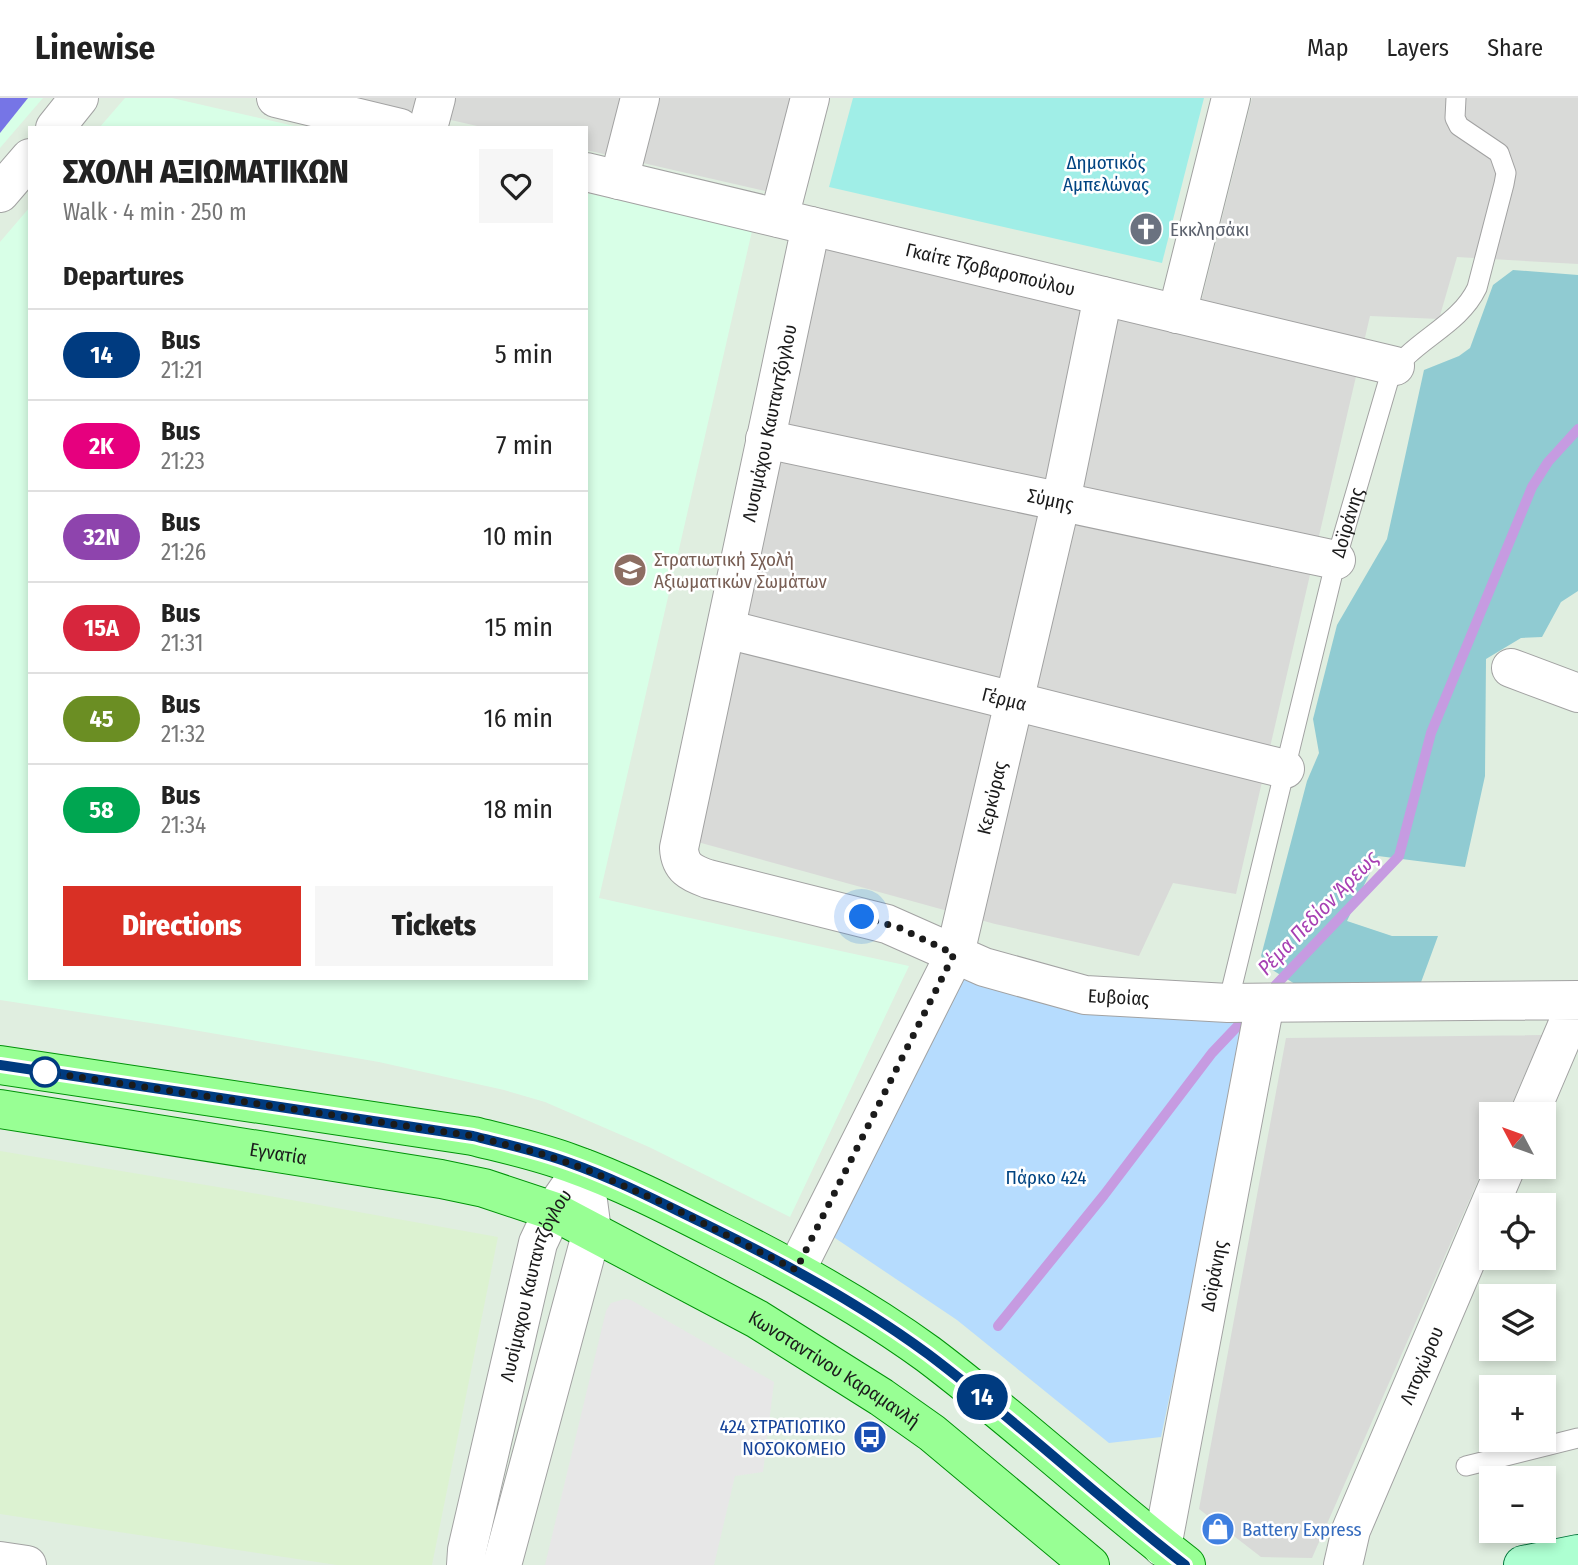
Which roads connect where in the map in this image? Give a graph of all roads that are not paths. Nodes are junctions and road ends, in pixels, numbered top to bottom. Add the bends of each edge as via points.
1 (79, 98) edge
2 (276, 98) edge
3 (436, 98) edge
4 (640, 98) edge
5 (810, 98) edge
6 (1231, 98) edge
7 (1456, 98) edge
8 (57, 126) edge
9 (392, 126) edge
10 (429, 126) edge
11 (28, 160) edge
12 (603, 176) edge
13 (0, 193) edge
14 (795, 222) junction
15 (1102, 296) junction
16 (1177, 314) junction
17 (1395, 366) junction
18 (765, 439) junction
19 (1060, 501) junction
20 (1336, 560) junction
21 (726, 629) junction
22 (1511, 668) dead end
23 (1578, 693) edge
24 (1016, 701) junction
25 (1284, 769) junction
26 (683, 866) joint
27 (954, 954) junction
28 (1578, 1000) edge
29 (1242, 1003) junction
30 (0, 1065) edge
31 (1535, 1102) edge
32 (0, 1109) edge
33 (583, 1168) junction
34 (1500, 1180) edge
35 (553, 1211) junction
36 (592, 1231) junction
37 (796, 1270) junction
38 (1578, 1438) edge
39 (1466, 1466) dead end
40 (1578, 1554) edge
41 (1174, 1556) edge
42 (0, 1561) edge
43 (27, 1565) edge
44 (466, 1565) edge
45 (502, 1565) edge
46 (1090, 1565) edge
47 (1343, 1565) edge
48 (1522, 1565) edge

1 - 8 street
2 - 9 street
3 - 10 street
4 - 12 street
5 - 14 street, Λυσιμάχου Καυταντζόγλου
6 - 16 street
7 - 17 lane via 1459,126 1499,153 1506,173 1504,184 1473,297
11 - 13 street
12 - 14 street, Γκαίτε Τζοβαροπούλου
14 - 15 street, Γκαίτε Τζοβαροπούλου
14 - 18 street, Λυσιμάχου Καυταντζόγλου
15 - 16 street, Γκαίτε Τζοβαροπούλου
15 - 19 street, Κερκύρας
16 - 17 street, Γκαίτε Τζοβαροπούλου
17 - 20 lane, Δοϊράνης
18 - 19 street, Σύμης
18 - 21 street, Λυσιμάχου Καυταντζόγλου
19 - 20 street, Σύμης
19 - 24 street, Κερκύρας
20 - 25 lane, Δοϊράνης
21 - 24 street, Γέρμα
21 - 26 street, Λυσιμάχου Καυταντζόγλου via 680,848
22 - 23 street
24 - 25 street, Γέρμα
24 - 27 street, Κερκύρας
25 - 29 lane, Δοϊράνης
26 - 27 street, Ευβοίας via 708,880 887,923
27 - 29 street, Ευβοίας via 1085,995
27 - 37 street, Κερκύρας
28 - 29 street, Ευβοίας
28 - 31 street
29 - 41 street, Δοϊράνης
30 - 33 main road via 473,1136
32 - 35 main road, Εγνατία via 440,1178
33 - 35 street, Λυσίμαχου Καυταντζόγλου
33 - 36 street, Λυσίμαχου Καυταντζόγλου
33 - 37 main road
34 - 47 street, Λιτοχώρου via 1351,1530
35 - 36 main road, Κωνσταντίνου Καραμανλή
35 - 44 street, Λυσίμαχου Καυταντζόγλου via 533,1260
36 - 45 street, Λυσίμαχου Καυταντζόγλου
36 - 46 main road, Κωνσταντίνου Καραμανλή via 757,1319 881,1397
37 - 41 main road via 936,1361
38 - 39 lane
40 - 48 main road
42 - 43 street

